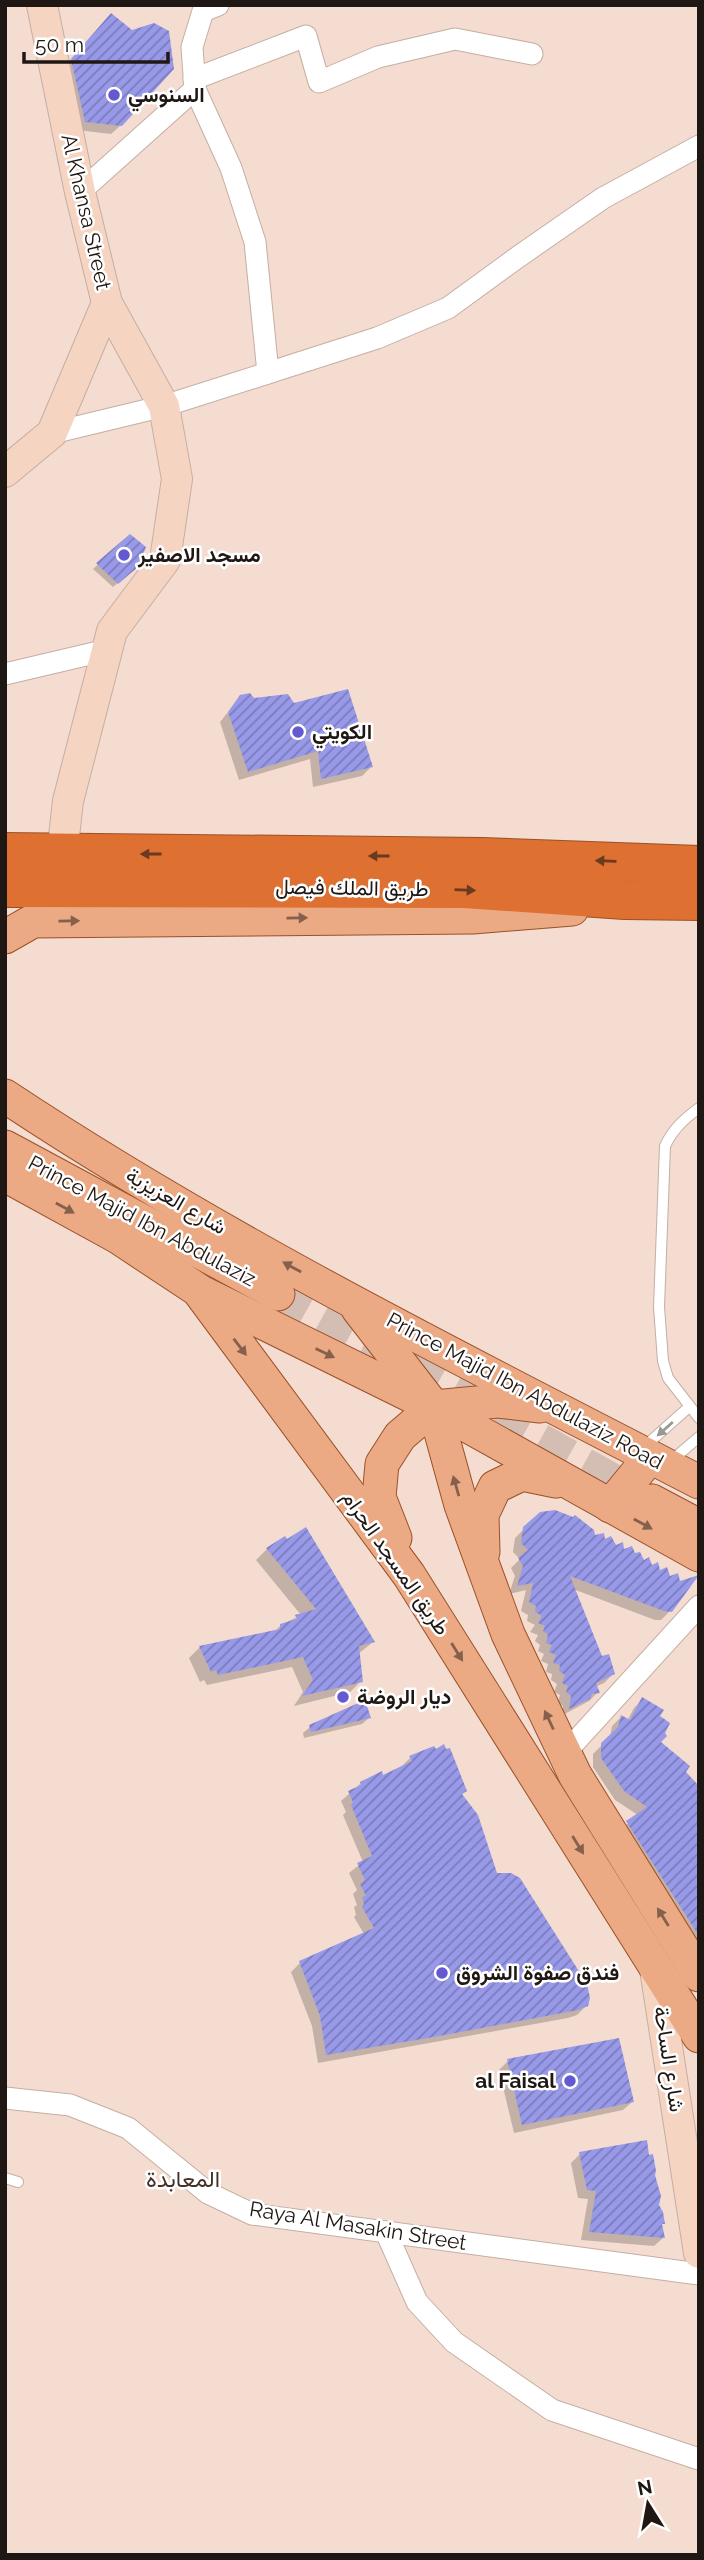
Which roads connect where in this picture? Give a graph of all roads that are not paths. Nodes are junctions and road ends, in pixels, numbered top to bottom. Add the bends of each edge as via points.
1 (218, 5) edge
2 (39, 10) edge
3 (532, 54) dead end
4 (194, 84) junction
5 (699, 146) edge
6 (80, 192) junction
7 (107, 303) junction
8 (268, 373) junction
9 (163, 406) junction
10 (52, 433) junction
11 (5, 472) edge
12 (107, 650) junction
13 (5, 674) edge
14 (5, 852) edge
15 (62, 853) junction
16 (699, 854) edge
17 (657, 863) junction
18 (699, 865) edge
19 (5, 888) edge
20 (687, 901) edge
21 (14, 926) edge
22 (5, 1080) edge
23 (5, 1096) edge
24 (699, 1108) edge
25 (5, 1147) edge
26 (86, 1150) junction
27 (5, 1175) edge
28 (198, 1290) junction
29 (278, 1294) tunnel mouth
30 (352, 1300) junction
31 (434, 1407) junction
32 (689, 1407) junction
33 (556, 1408) junction
34 (699, 1418) edge
35 (699, 1437) edge
36 (652, 1458) junction
37 (699, 1482) edge
38 (571, 1484) junction
39 (652, 1501) tunnel mouth
40 (610, 1506) junction
41 (699, 1526) edge
42 (699, 1555) edge
43 (483, 1565) junction
44 (409, 1575) junction
45 (695, 1618) edge
46 (565, 1753) junction
47 (655, 1968) junction
48 (699, 1975) edge
49 (699, 2036) edge
50 (5, 2098) edge
51 (691, 2144) edge
52 (5, 2178) edge
53 (18, 2182) dead end
54 (386, 2232) junction
55 (699, 2253) edge
56 (699, 2274) edge
57 (699, 2459) edge

1 - 4 street via 203,11 192,47
2 - 6 street, Al Khansa Street
3 - 4 street via 455,39 379,57 319,82 306,36
4 - 6 street
4 - 8 street via 231,168 255,242
5 - 8 street via 603,198 448,308 377,338
6 - 7 street, Al Khansa Street
7 - 9 street
7 - 10 street, Al Khansa Street
8 - 9 street
9 - 10 street
9 - 12 street via 177,479 165,560 112,631
10 - 11 street, Al Khansa Street
12 - 13 street
12 - 15 street via 68,801
14 - 15 highway, طريق الملك فيصل
17 -> 15 highway, طريق الملك فيصل
16 - 17 street
17 - 18 highway, طريق الملك فيصل
19 -> 20 highway, طريق الملك فيصل via 465,889
21 -> 20 main road via 473,917
22 - 26 main road
23 - 26 main road, شارع العزيزية
24 - 32 lane via 682,1120 665,1146 662,1204 659,1307 663,1361 668,1378
25 - 29 main road, Prince Majid Ibn Abdulaziz
30 -> 26 main road, شارع العزيزية
27 -> 28 main road, طريق المسجد الحرام via 118,1237
28 -> 31 main road
28 -> 44 main road, طريق المسجد الحرام
30 - 31 main road
30 - 33 main road, Prince Majid Ibn Abdulaziz Road
31 - 33 main road via 498,1401
31 - 38 main road
43 -> 31 main road
31 - 44 main road via 400,1436 382,1464 379,1497
32 - 34 lane
32 -> 36 lane
33 - 36 main road, Prince Majid Ibn Abdulaziz Road
35 - 36 lane
36 - 37 main road, Prince Majid Ibn Abdulaziz Road
36 - 40 main road
38 - 40 main road
38 - 43 main road via 522,1474 495,1487 482,1515
39 - 41 main road
40 -> 42 main road
46 -> 43 main road via 508,1634
44 -> 47 main road, طريق المسجد الحرام
45 - 46 street
48 -> 46 main road
47 - 49 main road, طريق المسجد الحرام
47 - 51 street, شارع الساحة
50 - 54 street, Raya Al Masakin Street via 70,2105 128,2128 208,2193 252,2214
51 - 55 street, شارع الساحة
52 - 53 lane
54 - 56 street, Raya Al Masakin Street
54 - 57 street via 417,2302 454,2342 552,2410

